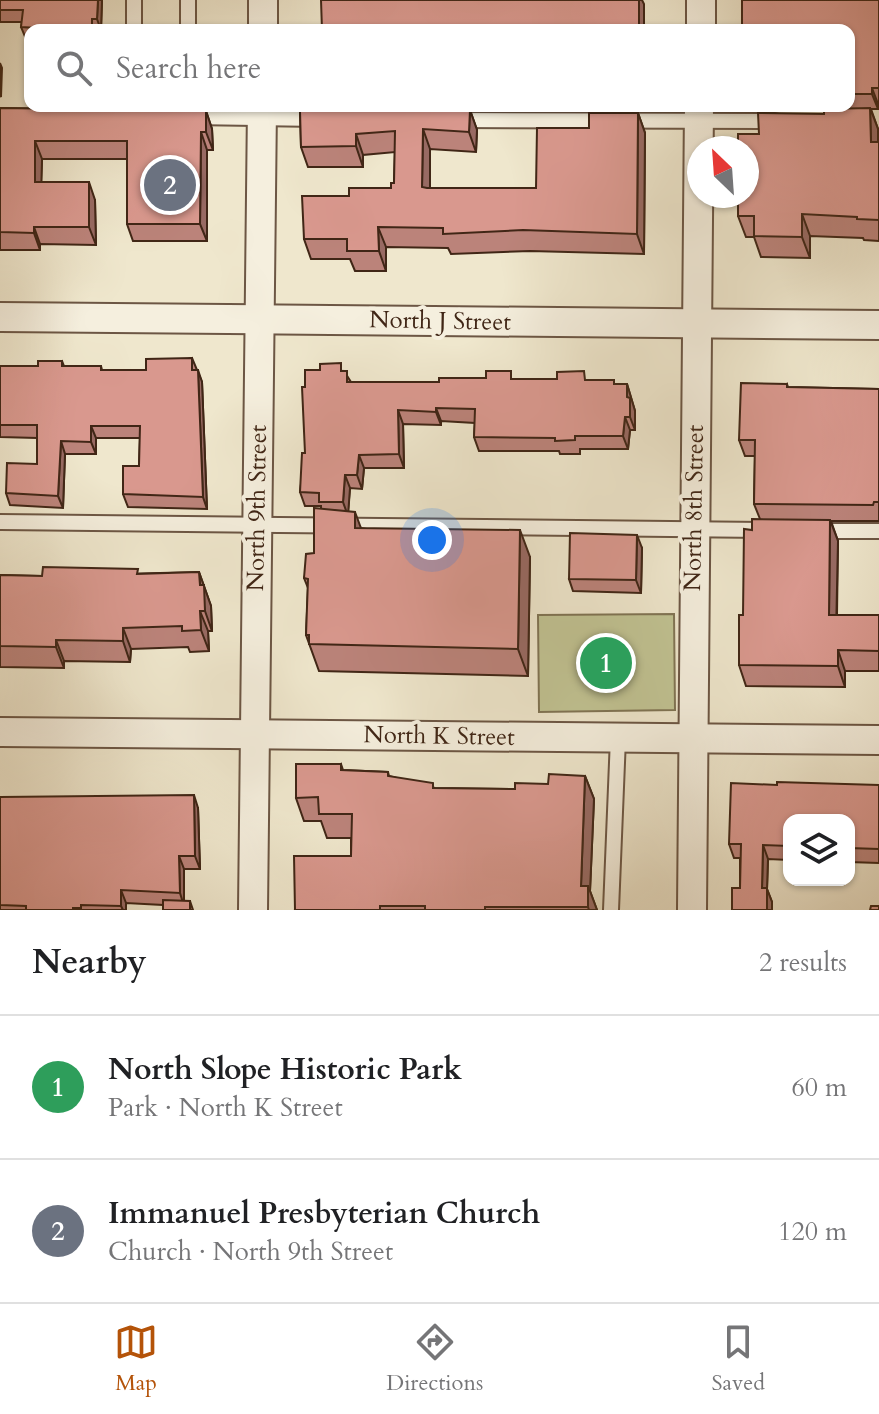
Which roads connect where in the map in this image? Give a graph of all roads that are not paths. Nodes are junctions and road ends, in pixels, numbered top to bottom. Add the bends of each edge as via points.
1 (134, 0) edge
2 (188, 0) edge
3 (263, 0) edge
4 (701, 0) edge
5 (134, 24) edge
6 (188, 24) edge
7 (263, 24) edge
8 (701, 24) edge
9 (262, 112) edge
10 (183, 114) edge
11 (699, 114) edge
12 (340, 119) edge
13 (434, 120) edge
14 (789, 121) edge
15 (0, 317) edge
16 (259, 319) junction
17 (696, 323) junction
18 (879, 325) edge
19 (0, 522) edge
20 (257, 525) junction
21 (694, 529) junction
22 (879, 531) edge
23 (0, 732) edge
24 (255, 735) junction
25 (618, 738) junction
26 (694, 738) junction
27 (879, 740) edge
28 (253, 910) edge
29 (611, 910) edge
30 (692, 910) edge

1 - 5 lane
2 - 6 lane
3 - 7 street
4 - 8 street
9 - 10 lane
9 - 12 lane
9 - 16 street, North 9th Street
11 - 13 lane
11 - 14 lane
11 - 17 street, North 8th Street
15 - 16 street, North J Street
16 - 17 street, North J Street
16 - 20 street, North 9th Street
17 - 18 street, North J Street
17 - 21 street, North 8th Street
19 - 20 lane
20 - 21 lane
20 - 24 street, North 9th Street
21 - 22 lane
21 - 26 street, North 8th Street
23 - 24 street, North K Street
24 - 25 street, North K Street
24 - 28 street, North 9th Street
25 - 26 street, North K Street
25 - 29 lane
26 - 27 street, North K Street
26 - 30 street, North 8th Street

